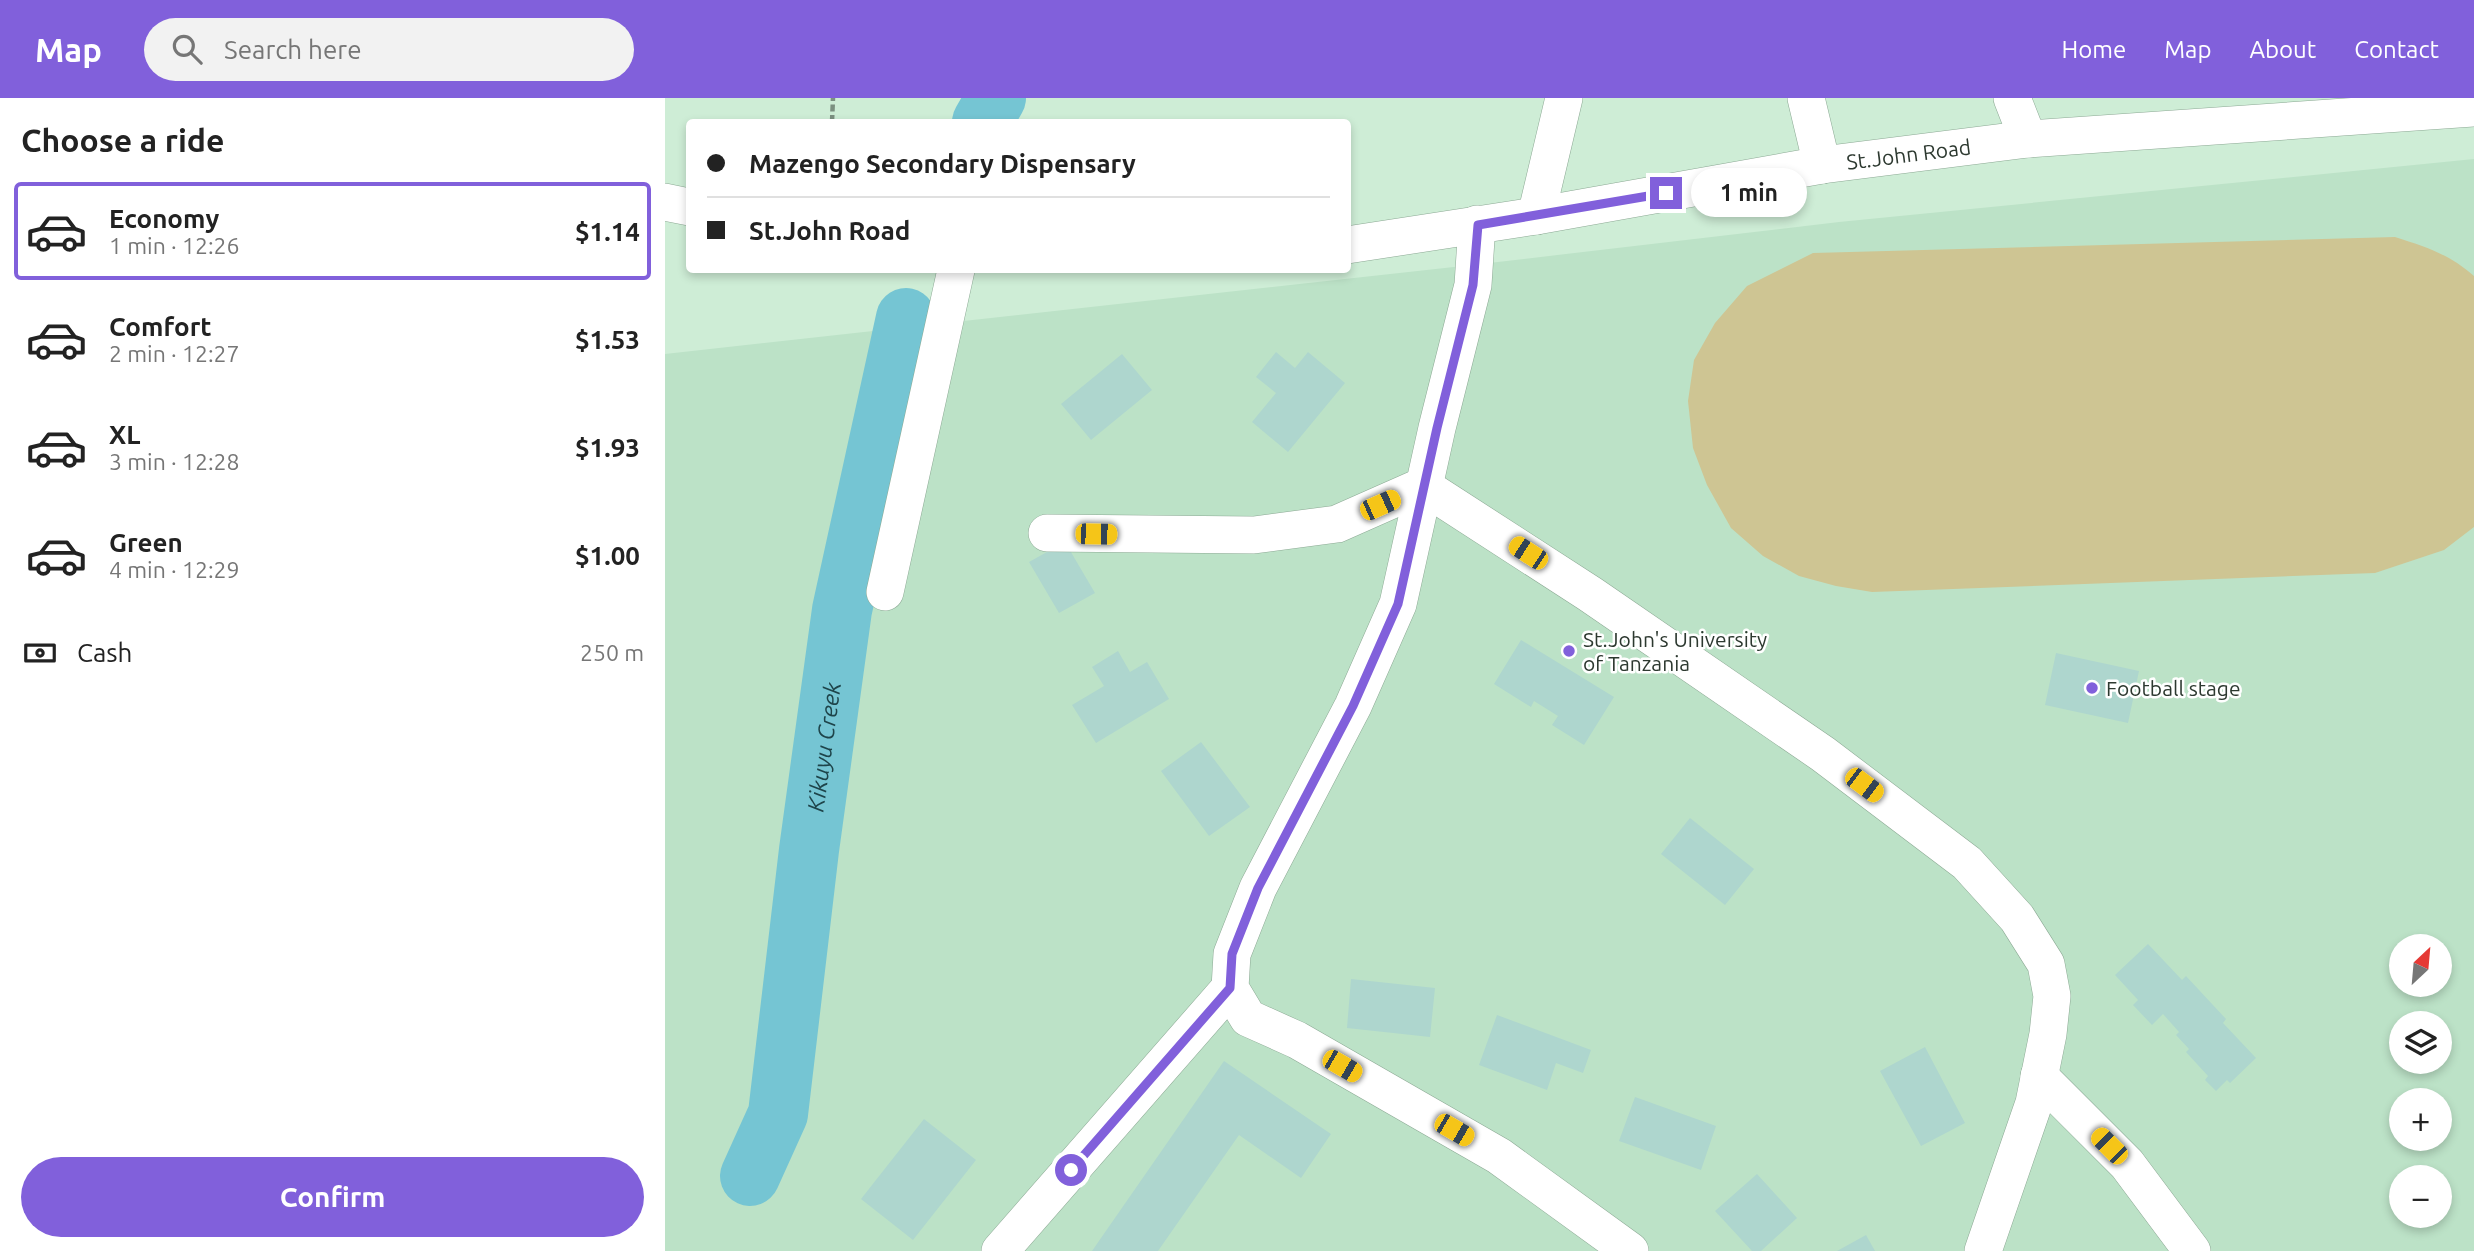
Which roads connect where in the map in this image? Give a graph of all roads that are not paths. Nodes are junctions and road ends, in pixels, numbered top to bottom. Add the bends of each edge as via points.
1 (1564, 98) edge
2 (1806, 98) edge
3 (2013, 98) edge
4 (2474, 108) edge
5 (2028, 139) junction
6 (1822, 165) junction
7 (665, 202) edge
8 (686, 206) edge
9 (1536, 216) junction
10 (1478, 225) junction
11 (1351, 244) edge
12 (955, 273) edge
13 (1423, 486) junction
14 (1047, 533) dead end
15 (885, 592) dead end
16 (1230, 988) junction
17 (2039, 1076) junction
18 (1000, 1251) edge
19 (1628, 1251) edge
20 (1983, 1251) edge
21 (2192, 1251) edge

1 - 9 street
2 - 6 street
3 - 5 street
4 - 5 street, St.John Road
5 - 6 street, St.John Road
6 - 9 street, St.John Road
7 - 8 street
9 - 10 street, St.John Road
10 - 11 street, St.John Road
10 - 13 street via 1473,285
12 - 15 street
13 - 14 street via 1338,524 1255,535
13 - 16 street via 1398,604 1353,706 1258,888 1232,954
13 - 17 street via 1823,754 1967,863 2017,918 2046,964 2052,996
16 - 18 street
16 - 19 street via 1248,1018 1297,1040 1499,1156
17 - 20 street
17 - 21 street via 2127,1164

